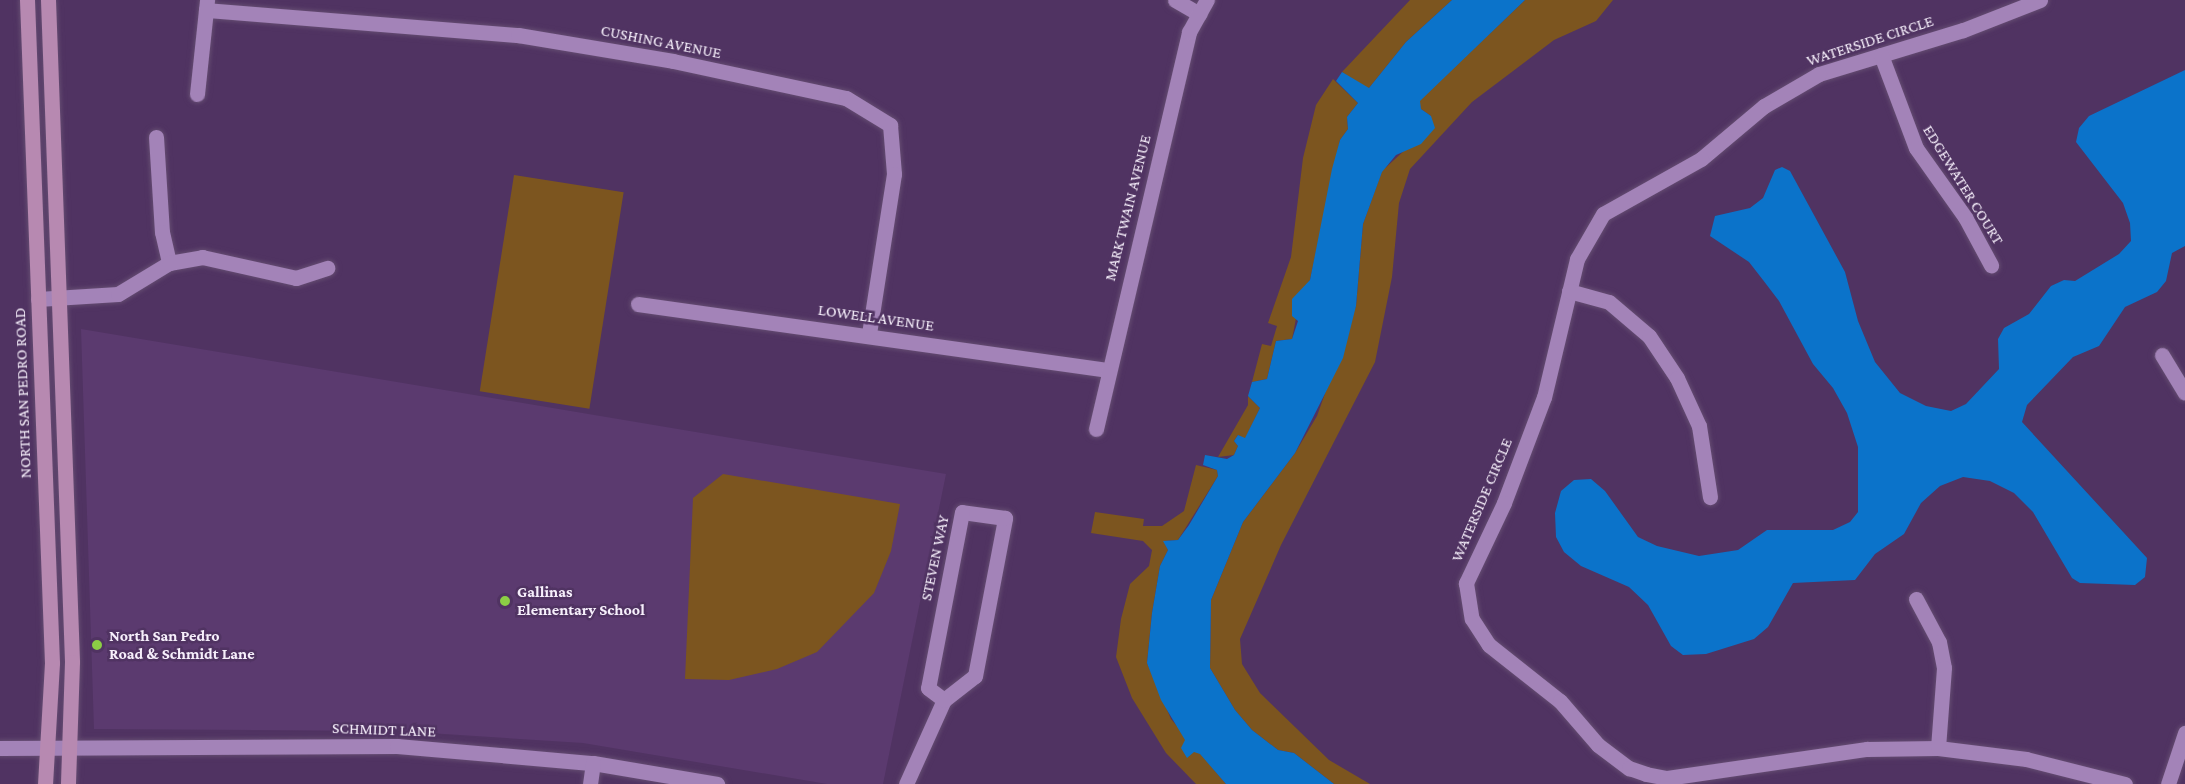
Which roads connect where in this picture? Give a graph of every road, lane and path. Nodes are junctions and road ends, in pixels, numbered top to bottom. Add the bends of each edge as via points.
1 (27, 0) edge
2 (48, 0) edge
3 (1175, 0) edge
4 (2040, 0) edge
5 (206, 5) edge
6 (1203, 7) edge
7 (1881, 55) junction
8 (197, 94) dead end
9 (156, 137) dead end
10 (169, 263) junction
11 (1991, 265) dead end
12 (327, 268) dead end
13 (1569, 291) junction
14 (61, 298) junction
15 (38, 299) junction
16 (638, 304) dead end
17 (869, 334) junction
18 (2162, 355) dead end
19 (1108, 370) junction
20 (2185, 393) edge
21 (1096, 429) dead end
22 (1710, 496) dead end
23 (1916, 599) dead end
24 (944, 700) junction
25 (2185, 733) edge
26 (0, 748) edge
27 (1938, 748) junction
28 (72, 750) junction
29 (48, 751) junction
30 (593, 764) junction
31 (45, 784) edge
32 (68, 784) edge
33 (590, 784) edge
34 (717, 784) edge
35 (906, 784) edge
36 (2125, 784) edge
37 (2168, 784) edge

1 - 15 main road, NORTH SAN PEDRO ROAD
2 - 14 main road
3 - 6 street
4 - 7 street, WATERSIDE CIRCLE via 1963,30
5 - 8 street
5 - 17 street, CUSHING AVENUE via 518,34 673,61 846,98 890,124 894,174
6 - 19 street, MARK TWAIN AVENUE via 1189,32
7 - 11 street, EDGEWATER COURT via 1916,148 1965,217
7 - 13 street, WATERSIDE CIRCLE via 1819,74 1783,93 1701,159 1604,214 1577,260
9 - 10 street via 162,232
10 - 12 street via 202,257 296,278
10 - 14 street via 118,294
13 - 22 street via 1609,303 1650,336 1677,378 1699,426
13 - 27 street, WATERSIDE CIRCLE via 1544,397 1504,503 1466,584 1472,619 1489,645 1560,701 1598,746 1629,768 1646,774 1667,778 1867,749
14 - 15 street
14 - 28 main road
15 - 29 main road, NORTH SAN PEDRO ROAD via 52,663
16 - 17 street, LOWELL AVENUE
17 - 19 street, LOWELL AVENUE
18 - 20 street
19 - 21 street, MARK TWAIN AVENUE
23 - 27 street via 1939,642 1944,668
24 - 24 street, STEVEN WAY via 975,676 1005,518 962,512 928,688
24 - 35 street, STEVEN WAY
25 - 37 street
26 - 29 street, SCHMIDT LANE
27 - 36 street, WATERSIDE CIRCLE via 2026,759
28 - 29 street, SCHMIDT LANE
28 - 30 street, SCHMIDT LANE via 397,746
28 - 32 main road
29 - 31 main road, NORTH SAN PEDRO ROAD
30 - 33 street
30 - 34 street, SCHMIDT LANE

